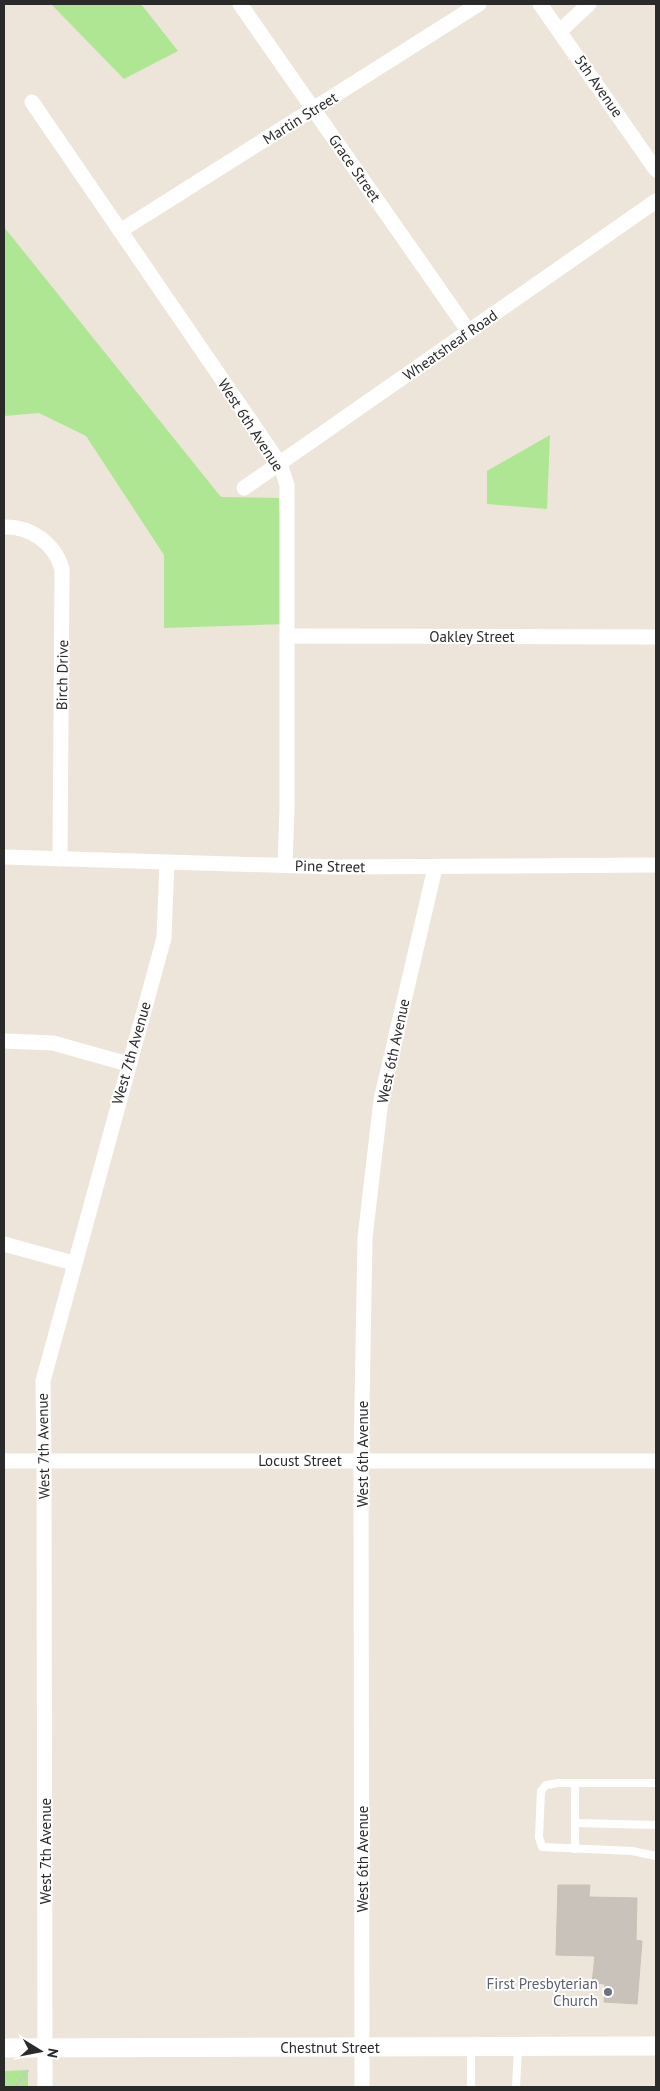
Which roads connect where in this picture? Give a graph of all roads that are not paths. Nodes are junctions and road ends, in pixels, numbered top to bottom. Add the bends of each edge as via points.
1 (240, 4) edge
2 (479, 4) edge
3 (540, 4) edge
4 (588, 4) edge
5 (560, 31) junction
6 (32, 102) dead end
7 (314, 109) junction
8 (656, 170) edge
9 (656, 200) edge
10 (120, 231) junction
11 (469, 332) junction
12 (280, 464) junction
13 (244, 488) dead end
14 (4, 527) edge
15 (288, 636) junction
16 (656, 637) edge
17 (4, 857) edge
18 (60, 859) junction
19 (167, 862) junction
20 (656, 865) edge
21 (285, 866) junction
22 (435, 868) junction
23 (4, 1041) edge
24 (128, 1064) junction
25 (4, 1244) edge
26 (73, 1262) junction
27 (361, 1460) junction
28 (4, 1461) edge
29 (44, 1461) junction
30 (656, 1461) edge
31 (575, 1783) junction
32 (656, 1784) edge
33 (575, 1823) junction
34 (656, 1825) edge
35 (575, 1849) junction
36 (656, 1856) edge
37 (656, 2046) edge
38 (363, 2047) junction
39 (471, 2047) junction
40 (518, 2047) junction
41 (4, 2048) edge
42 (46, 2048) junction
43 (45, 2087) edge
44 (362, 2087) edge
45 (471, 2087) edge
46 (516, 2087) edge

1 - 7 street, Grace Street
2 - 7 street, Martin Street
3 - 5 street, 5th Avenue
4 - 5 street
5 - 8 street, 5th Avenue
6 - 10 street, West 6th Avenue
7 - 10 street, Martin Street
7 - 11 street, Grace Street
9 - 11 street, Wheatsheaf Road
10 - 12 street, West 6th Avenue
11 - 12 street, Wheatsheaf Road
12 - 13 street, Wheatsheaf Road
12 - 15 street, West 6th Avenue via 287,484
14 - 18 street, Birch Drive via 20,529 42,539 59,558 62,569
15 - 16 street, Oakley Street
15 - 21 street, West 6th Avenue
17 - 18 street, Pine Street
18 - 19 street, Pine Street
19 - 21 street, Pine Street
19 - 24 street, West 7th Avenue via 164,938
20 - 22 street, Pine Street
21 - 22 street, Pine Street
22 - 27 street, West 6th Avenue via 381,1100 365,1238
23 - 24 street via 53,1043
24 - 26 street, West 7th Avenue
25 - 26 street
26 - 29 street, West 7th Avenue via 42,1381
27 - 29 street, Locust Street
27 - 30 street, Locust Street
27 - 38 street, West 6th Avenue
28 - 29 street, Locust Street
29 - 42 street, West 7th Avenue
31 - 32 lane
31 - 33 lane
31 - 35 lane via 546,1785 541,1791 539,1837 542,1847
33 - 34 lane
33 - 35 lane
35 - 36 lane via 632,1851
37 - 40 street, Chestnut Street
38 - 39 street, Chestnut Street
38 - 42 street, Chestnut Street
38 - 44 street, West 6th Avenue
39 - 40 street, Chestnut Street
39 - 45 lane
40 - 46 lane
41 - 42 street, Chestnut Street
42 - 43 street, West 7th Avenue

